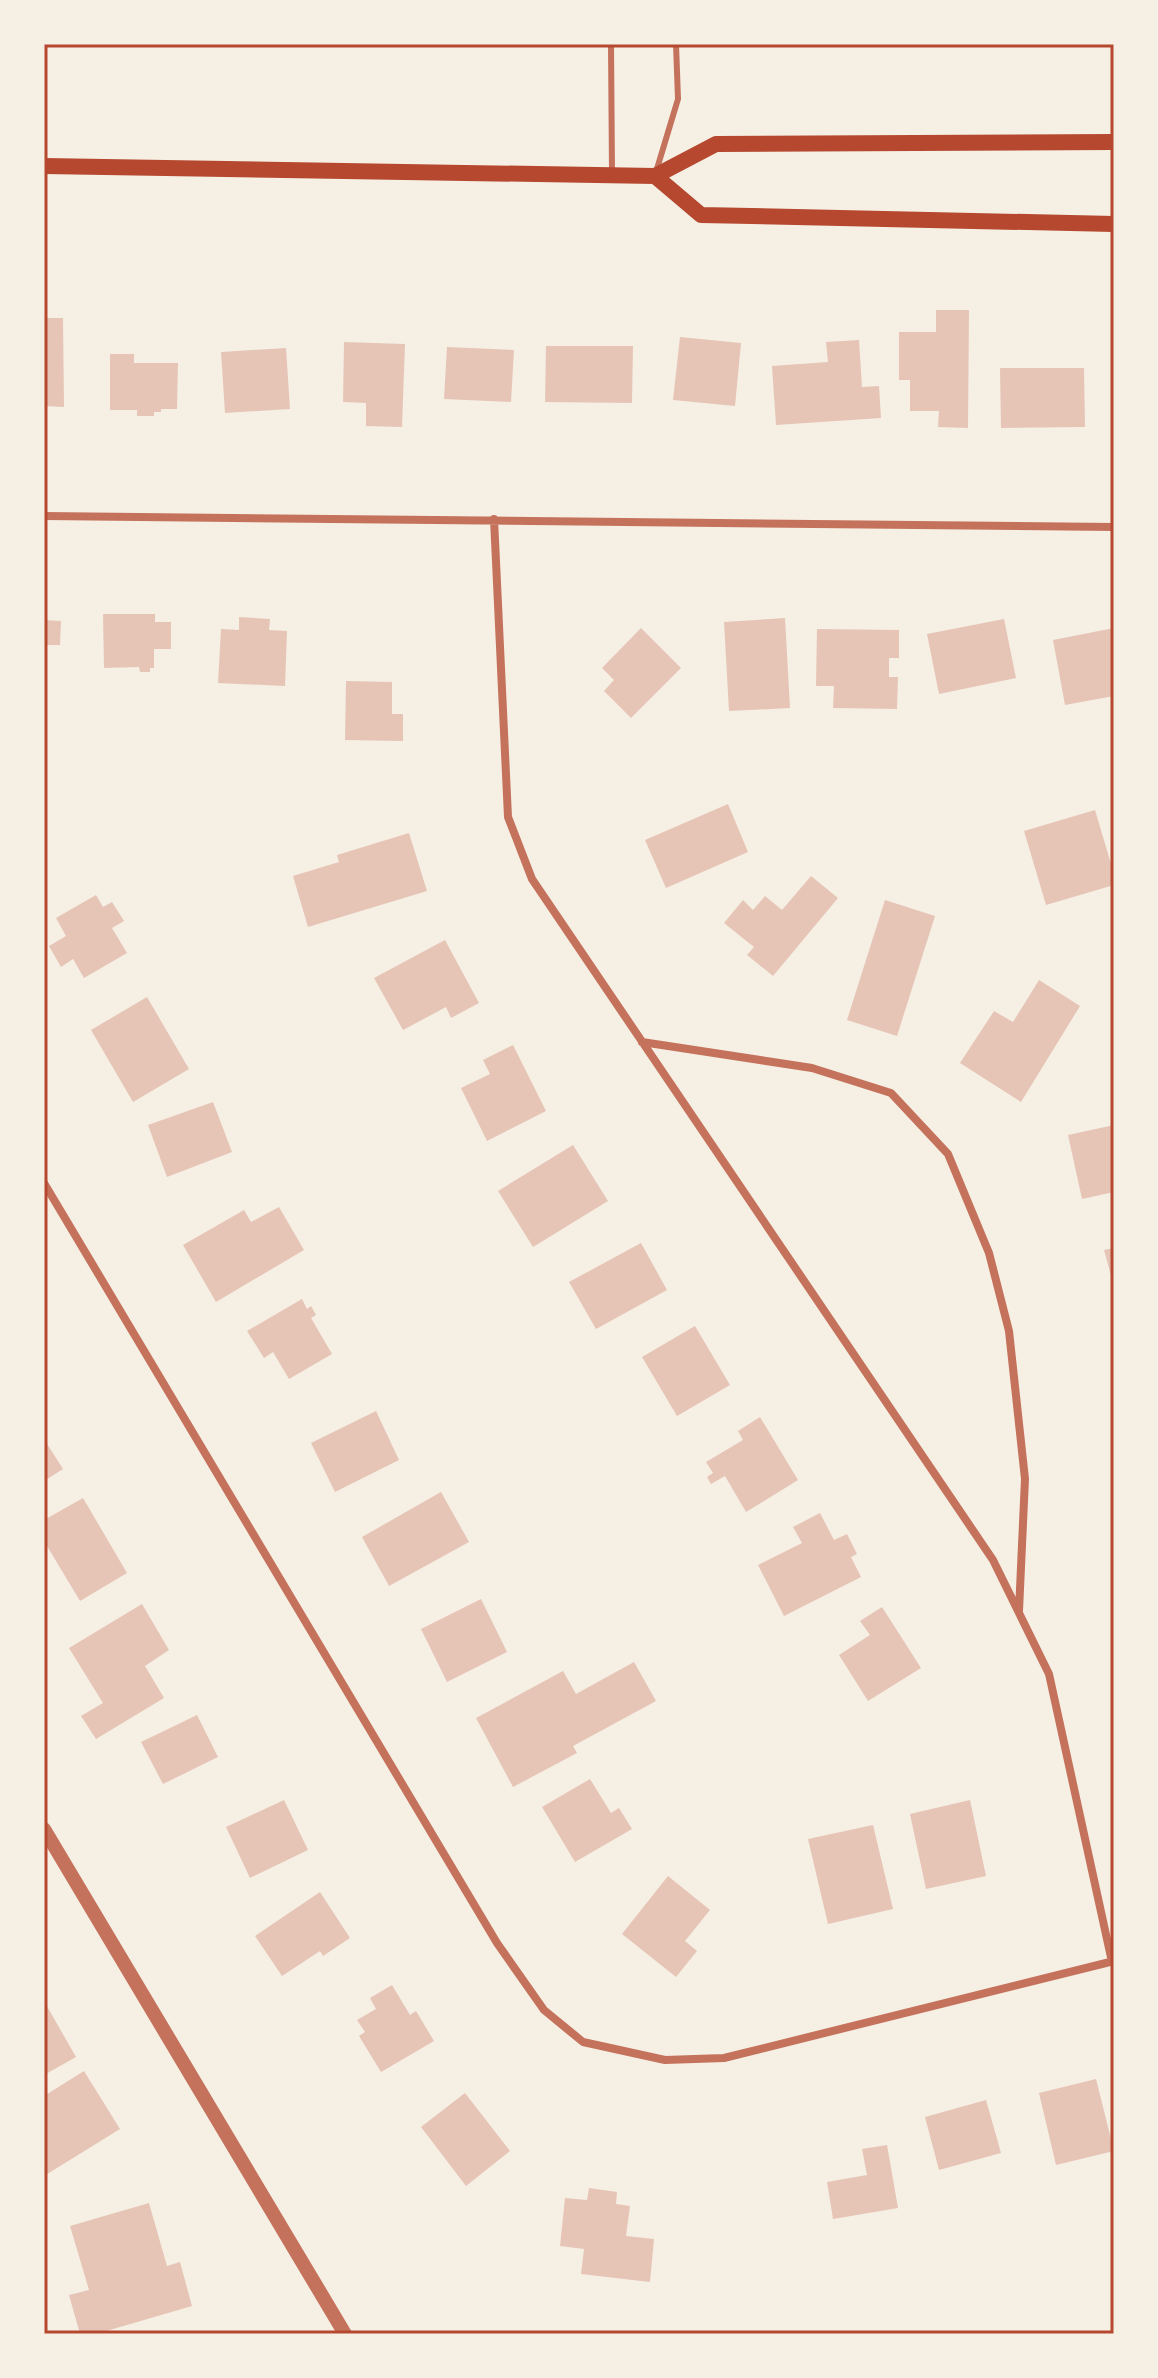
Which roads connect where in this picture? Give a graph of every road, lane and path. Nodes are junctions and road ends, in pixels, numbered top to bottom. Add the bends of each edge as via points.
1 (611, 44) edge
2 (676, 44) edge
3 (1114, 142) edge
4 (44, 166) edge
5 (612, 175) junction
6 (655, 176) junction
7 (1114, 224) edge
8 (44, 516) edge
9 (494, 519) junction
10 (1114, 527) edge
11 (642, 1042) junction
12 (44, 1183) edge
13 (1019, 1613) junction
14 (44, 1829) edge
15 (1113, 1962) edge
16 (345, 2334) edge

1 - 5 lane
2 - 6 lane via 678,99
3 - 6 main road via 716,144
4 - 5 main road
5 - 6 main road
6 - 7 main road via 701,215
8 - 9 street
9 - 10 street
9 - 11 street via 508,817 532,879
11 - 13 street via 993,1560
11 - 13 street via 812,1068 891,1093 948,1154 989,1253 1009,1331 1025,1479
12 - 15 street via 497,1943 544,2010 583,2042 665,2060 724,2058
13 - 15 street via 1049,1674
14 - 16 street

